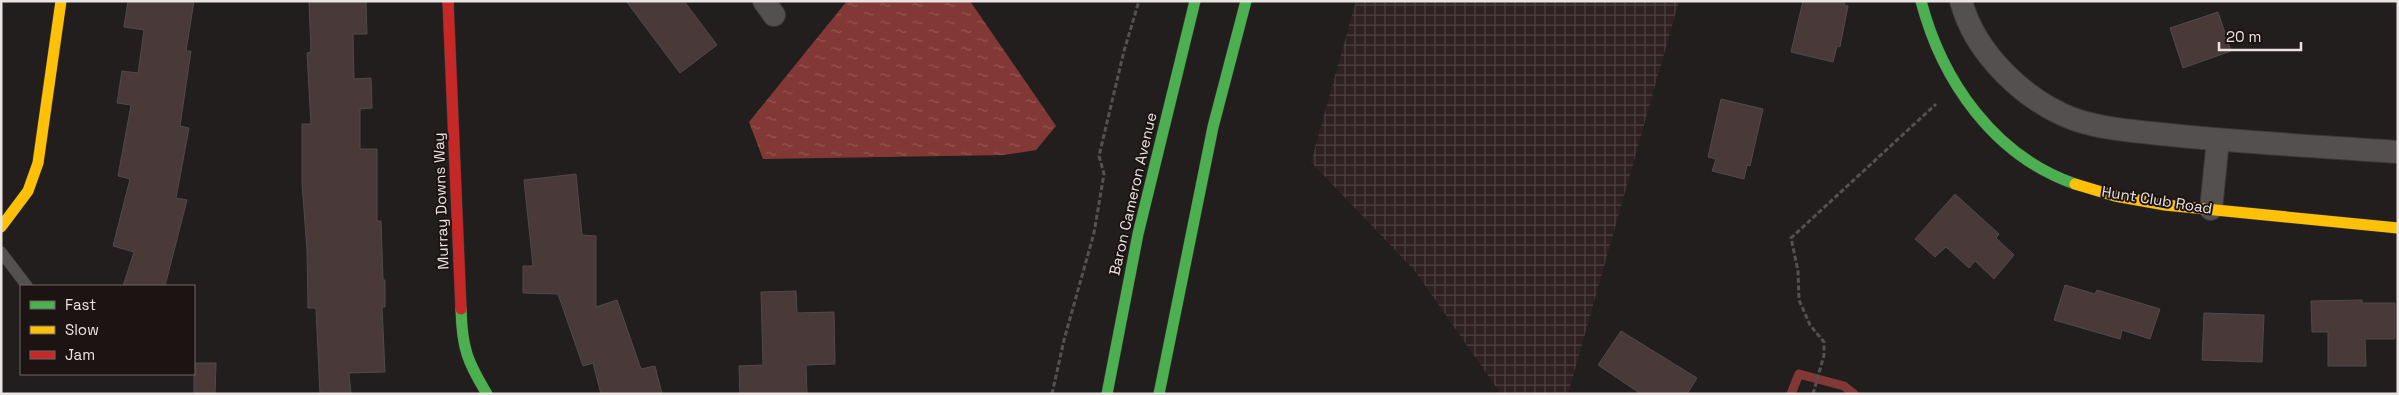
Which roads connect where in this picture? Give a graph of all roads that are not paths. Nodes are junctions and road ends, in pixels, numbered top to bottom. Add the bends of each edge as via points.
1 (61, 1) edge
2 (448, 1) edge
3 (1195, 1) edge
4 (1246, 1) edge
5 (1921, 1) edge
6 (1961, 1) edge
7 (2218, 140) junction
8 (2398, 152) edge
9 (2211, 209) junction
10 (1, 227) edge
11 (2398, 228) edge
12 (1, 252) edge
13 (26, 285) edge
14 (487, 394) edge
15 (1107, 394) edge
16 (1159, 394) edge

1 - 10 street via 38,163 28,191
2 - 14 street, Murray Downs Way via 462,340 469,365
3 - 15 street, Baron Cameron Avenue via 1138,234
4 - 16 street via 1213,127
5 - 9 street, Hunt Club Road via 1941,59 1957,85 1993,131 2017,153 2043,171 2084,188 2137,200
6 - 7 street via 1983,48 2004,72 2049,108 2077,120 2118,130
7 - 8 street
7 - 9 street
9 - 11 street, Hunt Club Road
12 - 13 lane

